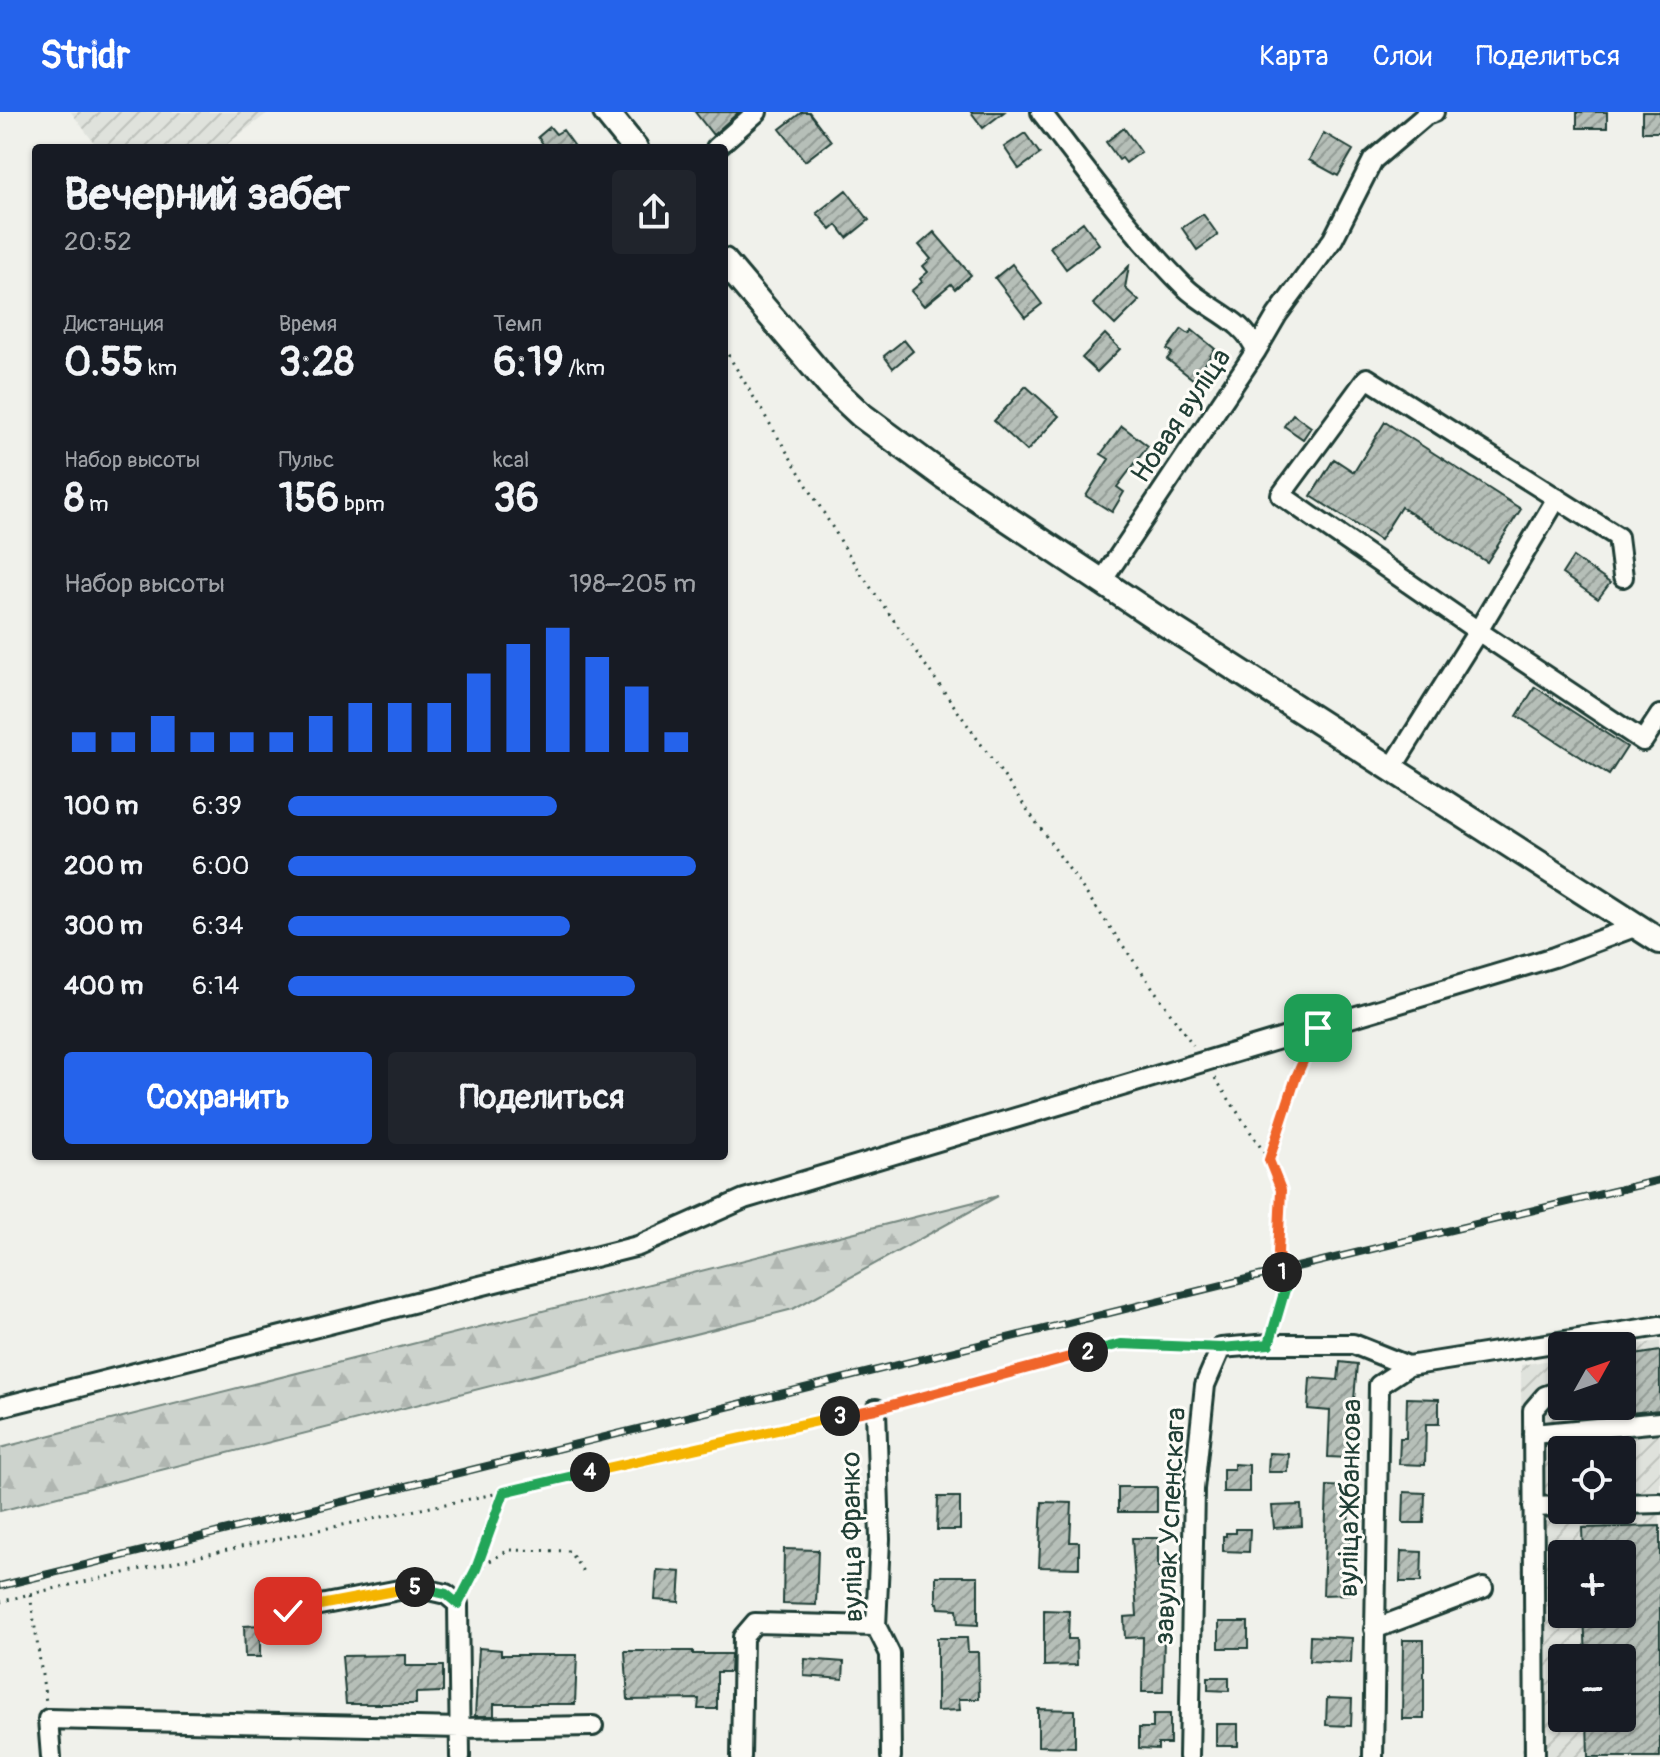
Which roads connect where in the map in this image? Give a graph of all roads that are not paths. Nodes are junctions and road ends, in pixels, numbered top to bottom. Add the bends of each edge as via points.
1 (606, 112) edge
2 (757, 112) edge
3 (1041, 112) edge
4 (1425, 113) edge
5 (632, 144) edge
6 (721, 144) edge
7 (728, 266) edge
8 (1256, 351) junction
9 (1557, 498) junction
10 (1623, 577) dead end
11 (1102, 581) junction
12 (1478, 631) junction
13 (1660, 715) edge
14 (1392, 768) junction
15 (1652, 934) edge
16 (1660, 1326) edge
17 (1408, 1366) junction
18 (1548, 1395) edge
19 (0, 1407) edge
20 (876, 1409) road end
21 (1660, 1422) edge
22 (1533, 1434) junction
23 (1660, 1503) edge
24 (1636, 1504) edge
25 (1548, 1506) edge
26 (1533, 1507) junction
27 (1483, 1588) dead end
28 (288, 1611) dead end
29 (876, 1626) junction
30 (1374, 1629) junction
31 (593, 1726) dead end
32 (461, 1728) junction
33 (51, 1757) edge
34 (460, 1757) edge
35 (741, 1757) edge
36 (891, 1757) edge
37 (1189, 1757) edge
38 (1373, 1757) edge
39 (1535, 1757) edge

1 - 5 main road
2 - 6 street
3 - 8 street, Новая вуліца via 1183,286 1239,327
4 - 8 street via 1373,160 1333,239
7 - 11 main road via 861,415
8 - 11 street, Новая вуліца
9 - 10 street via 1618,537
9 - 12 street
9 - 12 street via 1367,378 1281,495
11 - 14 main road
12 - 13 street via 1643,741
12 - 14 street
14 - 15 main road
15 - 19 street via 1554,957 744,1199 638,1246
16 - 17 street
17 - 30 street, вуліца Жбанкова via 1379,1385
17 - 37 street, завулак Успенскага via 1353,1344 1221,1348 1205,1385 1194,1489
18 - 22 street via 1533,1410
20 - 29 street, вуліца Франко
21 - 22 street
22 - 26 street
23 - 24 street
25 - 26 street
26 - 39 street
27 - 30 street
28 - 32 street via 415,1587 446,1594 458,1604
29 - 35 street via 755,1623 743,1637
29 - 36 street, вуліца Франко via 890,1654
30 - 38 street, вуліца Жбанкова
31 - 32 street
32 - 33 street via 48,1719
32 - 34 street

